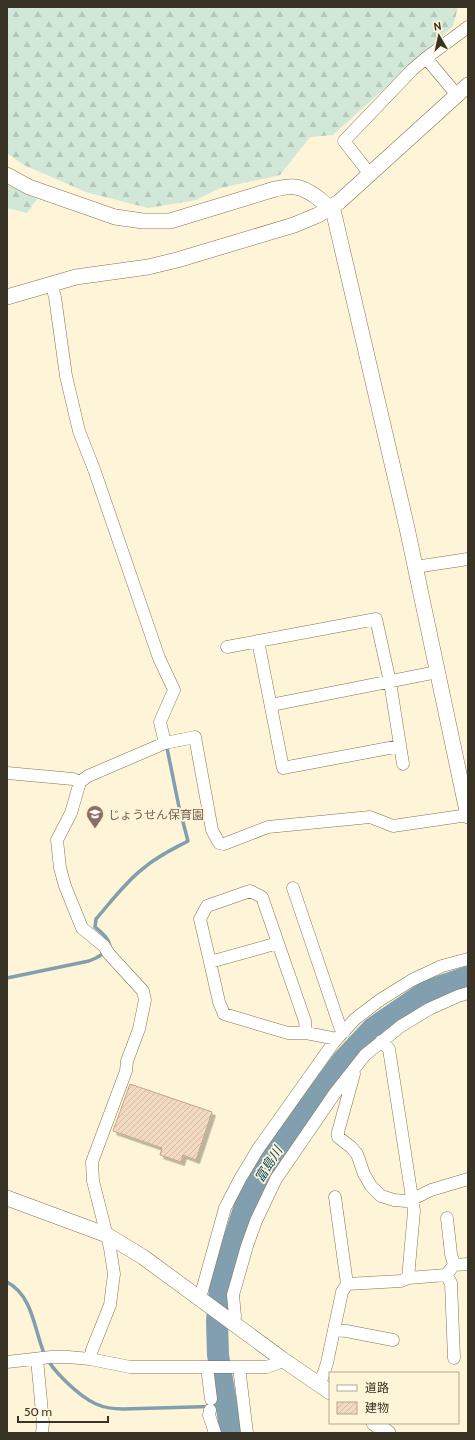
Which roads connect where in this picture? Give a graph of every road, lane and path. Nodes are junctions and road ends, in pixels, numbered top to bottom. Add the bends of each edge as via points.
1 (468, 27) edge
2 (426, 58) junction
3 (463, 90) edge
4 (371, 173) junction
5 (7, 175) edge
6 (330, 208) junction
7 (51, 284) junction
8 (7, 297) edge
9 (468, 559) edge
10 (415, 567) junction
11 (258, 641) junction
12 (227, 647) dead end
13 (438, 672) junction
14 (390, 682) junction
15 (271, 705) junction
16 (165, 743) junction
17 (400, 746) junction
18 (403, 764) dead end
19 (7, 774) edge
20 (80, 782) junction
21 (468, 815) edge
22 (293, 888) dead end
23 (278, 943) junction
24 (468, 959) edge
25 (210, 962) junction
26 (468, 993) edge
27 (344, 1032) junction
28 (306, 1033) junction
29 (381, 1041) junction
30 (334, 1042) junction
31 (353, 1070) junction
32 (468, 1179) edge
33 (335, 1197) dead end
34 (7, 1198) edge
35 (413, 1199) junction
36 (447, 1218) dead end
37 (107, 1235) junction
38 (468, 1264) edge
39 (454, 1265) junction
40 (446, 1275) junction
41 (408, 1278) junction
42 (347, 1284) junction
43 (204, 1301) junction
44 (232, 1322) junction
45 (334, 1330) junction
46 (393, 1340) dead end
47 (282, 1358) junction
48 (454, 1358) dead end
49 (37, 1359) junction
50 (90, 1359) junction
51 (7, 1362) edge
52 (209, 1367) junction
53 (236, 1367) junction
54 (324, 1388) edge
55 (375, 1424) edge
56 (42, 1433) edge
57 (215, 1433) edge
58 (247, 1433) edge
59 (388, 1433) edge

1 - 2 street
2 - 3 street
2 - 4 street via 344,141
3 - 4 street
4 - 6 street
5 - 6 street via 29,187 115,217 144,221 170,221 286,187 303,190
6 - 7 street via 294,225 177,260 148,267 76,277
6 - 10 street via 334,214
7 - 8 street
7 - 16 street via 66,376 79,431 159,658 174,690 160,722
9 - 10 street
10 - 13 street
11 - 12 street
11 - 14 street via 376,619
11 - 15 street
13 - 14 street
13 - 21 street
14 - 15 street
14 - 17 street
15 - 17 street via 283,768
16 - 20 street via 88,776
16 - 21 street via 195,737 212,830 219,844 268,827 370,817 393,826
17 - 18 street
19 - 20 street via 73,779
20 - 37 street via 71,813 57,840 65,886 82,928 100,942 144,991 145,1000 126,1071 92,1162 93,1181
22 - 27 street via 340,1027
23 - 25 street
23 - 25 street via 262,897 250,891 207,906 200,919
23 - 28 street via 305,1021
24 - 27 street via 442,966 412,980 368,1009
25 - 28 street via 224,1014 288,1033
26 - 29 street via 429,1009
27 - 30 street
28 - 30 street via 332,1038
29 - 31 street
29 - 35 street via 389,1049
30 - 43 street via 258,1148 240,1178 226,1208
31 - 35 street via 338,1137 357,1154 364,1174 381,1196 394,1200
31 - 44 street via 297,1148 265,1199 247,1246 233,1294 235,1316
32 - 35 street via 431,1190
33 - 42 street
34 - 37 street
35 - 41 street
36 - 39 street via 450,1254
37 - 43 street via 143,1257
37 - 50 street via 114,1274 113,1288 110,1305
38 - 39 street
39 - 40 street
40 - 41 street
40 - 48 street via 451,1283
41 - 42 street via 401,1281
42 - 45 street via 342,1292
43 - 44 street
44 - 47 street
45 - 46 street
45 - 54 street via 322,1378
47 - 53 street via 278,1363 267,1367
47 - 54 street
49 - 50 street
49 - 51 street
49 - 56 street
50 - 52 street via 130,1367
52 - 53 street
52 - 57 street via 209,1415
53 - 58 street
55 - 59 street

